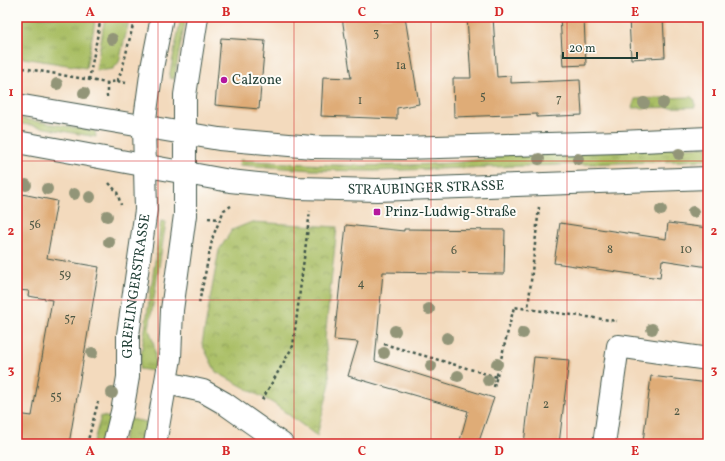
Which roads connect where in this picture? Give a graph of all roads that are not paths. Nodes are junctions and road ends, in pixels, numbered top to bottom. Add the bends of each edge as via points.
1 (162, 17) edge
2 (197, 17) edge
3 (17, 105) edge
4 (144, 126) junction
5 (185, 134) junction
6 (708, 138) edge
7 (17, 142) edge
8 (145, 166) junction
9 (186, 174) junction
10 (708, 178) edge
11 (708, 359) edge
12 (166, 383) junction
13 (114, 444) edge
14 (155, 444) edge
15 (282, 444) edge
16 (604, 444) edge

1 - 4 main road
2 - 5 main road via 185,95
3 - 4 main road
4 - 5 main road
4 - 8 main road, GREFLINGERSTRASSE
5 - 6 main road via 312,147
5 - 9 main road
7 - 8 main road, STRAUBINGER STRASSE
8 - 9 main road, STRAUBINGER STRASSE
8 - 13 main road, GREFLINGERSTRASSE via 146,210 128,335 128,377
9 - 10 main road, STRAUBINGER STRASSE via 298,188 377,190
9 - 12 main road via 185,215 172,310
11 - 16 main road via 618,346
12 - 14 main road
12 - 15 main road via 203,391

